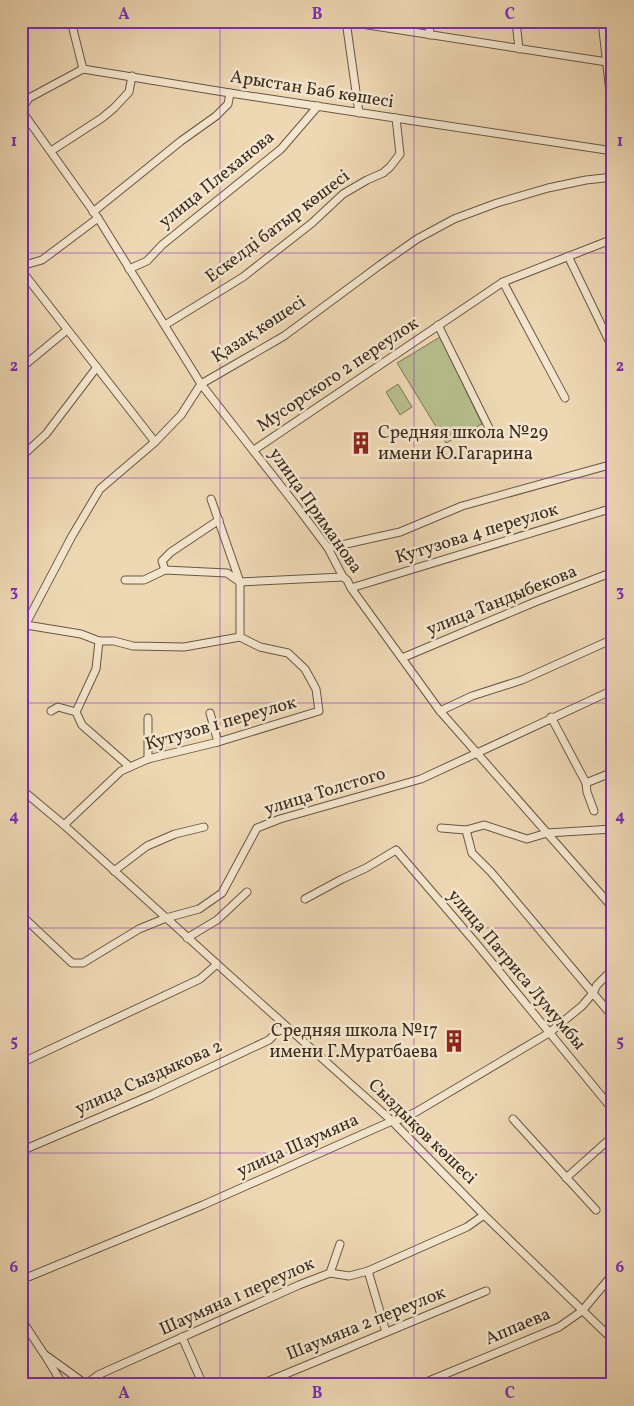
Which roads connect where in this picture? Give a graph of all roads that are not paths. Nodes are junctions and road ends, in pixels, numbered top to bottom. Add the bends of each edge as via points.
1 (70, 21) edge
2 (342, 21) edge
3 (429, 21) edge
4 (516, 21) edge
5 (602, 21) edge
6 (346, 22) edge
7 (430, 35) junction
8 (519, 49) junction
9 (607, 62) junction
10 (83, 69) junction
11 (132, 76) junction
12 (230, 93) junction
13 (318, 106) junction
14 (21, 110) edge
15 (359, 113) junction
16 (396, 118) junction
17 (613, 119) edge
18 (51, 151) junction
19 (613, 151) edge
20 (613, 177) edge
21 (96, 215) junction
22 (613, 239) edge
23 (568, 256) junction
24 (21, 266) edge
25 (129, 269) junction
26 (21, 270) edge
27 (503, 282) junction
28 (165, 325) junction
29 (438, 325) junction
30 (67, 330) junction
31 (613, 349) edge
32 (97, 367) junction
33 (21, 368) edge
34 (201, 384) junction
35 (565, 398) dead end
36 (491, 432) dead end
37 (156, 442) junction
38 (254, 450) junction
39 (21, 457) edge
40 (613, 464) edge
41 (211, 499) dead end
42 (613, 508) edge
43 (219, 520) junction
44 (328, 548) junction
45 (165, 570) junction
46 (613, 572) edge
47 (343, 577) junction
48 (125, 580) dead end
49 (240, 582) junction
50 (351, 588) junction
51 (26, 625) junction
52 (21, 633) edge
53 (240, 637) junction
54 (613, 639) edge
55 (99, 641) junction
56 (402, 658) junction
57 (613, 690) edge
58 (51, 711) dead end
59 (76, 712) junction
60 (210, 712) dead end
61 (440, 712) junction
62 (551, 717) junction
63 (148, 718) dead end
64 (218, 742) junction
65 (476, 753) junction
66 (148, 759) junction
67 (130, 767) junction
68 (613, 772) edge
69 (586, 782) junction
70 (21, 789) edge
71 (594, 811) dead end
72 (64, 825) junction
73 (204, 827) dead end
74 (441, 828) dead end
75 (613, 829) edge
76 (466, 830) junction
77 (547, 833) junction
78 (114, 871) junction
79 (247, 892) dead end
80 (305, 899) dead end
81 (613, 908) edge
82 (21, 915) edge
83 (166, 918) junction
84 (187, 938) junction
85 (216, 964) junction
86 (613, 969) edge
87 (593, 993) junction
88 (613, 1016) edge
89 (284, 1025) junction
90 (549, 1033) junction
91 (21, 1063) edge
92 (613, 1110) edge
93 (514, 1119) dead end
94 (392, 1121) junction
95 (613, 1136) edge
96 (22, 1150) edge
97 (566, 1178) junction
98 (596, 1210) dead end
99 (484, 1215) junction
100 (340, 1244) dead end
101 (368, 1271) junction
102 (330, 1273) junction
103 (613, 1274) edge
104 (21, 1280) edge
105 (486, 1291) dead end
106 (582, 1311) junction
107 (21, 1320) edge
108 (386, 1332) junction
109 (24, 1333) edge
110 (182, 1338) junction
111 (613, 1340) edge
112 (44, 1354) junction
113 (86, 1384) edge
114 (63, 1385) edge
115 (203, 1385) edge
116 (259, 1385) edge
117 (419, 1385) edge

1 - 10 street
2 - 6 street
3 - 7 street
4 - 8 street
5 - 9 street
6 - 7 street
6 - 15 street
7 - 8 street
8 - 9 street
9 - 17 street
10 - 11 street, Арыстан Баб көшесі
10 - 14 street via 29,98
11 - 12 street, Арыстан Баб көшесі
11 - 18 street via 129,92 114,108
12 - 13 street, Арыстан Баб көшесі
12 - 21 street via 228,104 216,116 181,141
13 - 15 street, Арыстан Баб көшесі
13 - 25 street, улица Плеханова via 281,149 162,245 147,261
14 - 18 street, улица Приманова
15 - 16 street, Арыстан Баб көшесі
16 - 19 street, Арыстан Баб көшесі
16 - 28 street, Ескелді батыр көшесі via 400,154 390,167 343,194 312,223 243,277
18 - 21 street, улица Приманова
20 - 34 street, Қазақ көшесі via 548,188 454,218 417,239 284,336
21 - 24 street via 42,260
21 - 25 street, улица Приманова
22 - 23 street, Мусорского 2 переулок
23 - 27 street, Мусорского 2 переулок
23 - 31 street
25 - 28 street, улица Приманова
26 - 30 street
27 - 29 street, Мусорского 2 переулок
27 - 35 street
28 - 34 street, улица Приманова
29 - 36 street, Мусорского 2 переулок
29 - 38 street, Мусорского 2 переулок
30 - 32 street
30 - 33 street
32 - 37 street
32 - 39 street via 46,434
34 - 37 street, Қазақ көшесі via 181,415
34 - 38 street, улица Приманова
37 - 51 street, Қазақ көшесі via 100,489
38 - 44 street, улица Приманова
40 - 44 street via 462,506 400,532
41 - 43 street
42 - 50 street, Кутузова 4 переулок
43 - 45 street via 171,552 162,561
43 - 49 street
44 - 47 street, улица Приманова
45 - 48 street via 144,580
45 - 49 street via 227,573
46 - 56 street, улица Тандыбекова
47 - 49 street
47 - 50 street, улица Приманова
49 - 53 street
50 - 56 street, улица Приманова
51 - 52 street, Қазақ көшесі
51 - 55 street via 80,634
53 - 55 street via 184,647 133,646
53 - 64 street, Кутузов 1 переулок via 260,647 288,653 299,663 316,689 319,711
54 - 61 street
55 - 59 street via 96,668
56 - 61 street, улица Приманова
57 - 62 street, улица Толстого
58 - 59 street via 58,707
59 - 67 street via 82,725
60 - 64 street
61 - 65 street, улица Приманова
62 - 65 street, улица Толстого
62 - 69 street
63 - 66 street
64 - 66 street, Кутузов 1 переулок
65 - 77 street, улица Приманова
65 - 83 street, улица Толстого via 421,779 257,828 222,894 199,909
66 - 67 street, Кутузов 1 переулок
67 - 72 street, Кутузов 1 переулок via 121,771
68 - 69 street
69 - 71 street
70 - 72 street, Сыздықов көшесі
72 - 78 street, Сыздықов көшесі
73 - 78 street via 175,834 147,846
74 - 76 street
75 - 77 street
76 - 77 street via 484,825 527,839
76 - 87 street via 472,854 491,872
77 - 81 street, улица Приманова
78 - 83 street, Сыздықов көшесі
79 - 84 street via 217,920
80 - 90 street, улица Патриса Лумумбы via 396,850
82 - 83 street, улица Толстого via 72,963 83,964 139,929
83 - 84 street, Сыздықов көшесі
84 - 85 street, Сыздықов көшесі
85 - 89 street, Сыздықов көшесі
85 - 91 street via 200,979
86 - 87 street, улица Шаумяна
87 - 88 street
87 - 90 street, улица Шаумяна
89 - 94 street, Сыздықов көшесі
89 - 96 street, улица Сыздыкова 2 via 269,1040 152,1095
90 - 92 street, улица Патриса Лумумбы
90 - 94 street, улица Шаумяна via 416,1112
93 - 97 street
94 - 99 street, Сыздықов көшесі
94 - 104 street, улица Шаумяна via 203,1206
95 - 97 street
97 - 98 street
99 - 101 street, Шаумяна 1 переулок via 467,1227
99 - 106 street, Сыздықов көшесі
100 - 102 street
101 - 102 street, Шаумяна 1 переулок via 349,1276
101 - 108 street
102 - 110 street, Шаумяна 1 переулок
103 - 106 street, Аппаева
105 - 108 street, Шаумяна 2 переулок
106 - 111 street, Сыздықов көшесі
106 - 117 street, Аппаева via 558,1327
107 - 109 street
108 - 116 street, Шаумяна 2 переулок
109 - 112 street
110 - 113 street, Шаумяна 1 переулок via 98,1375
110 - 115 street
112 - 113 street
112 - 114 street

